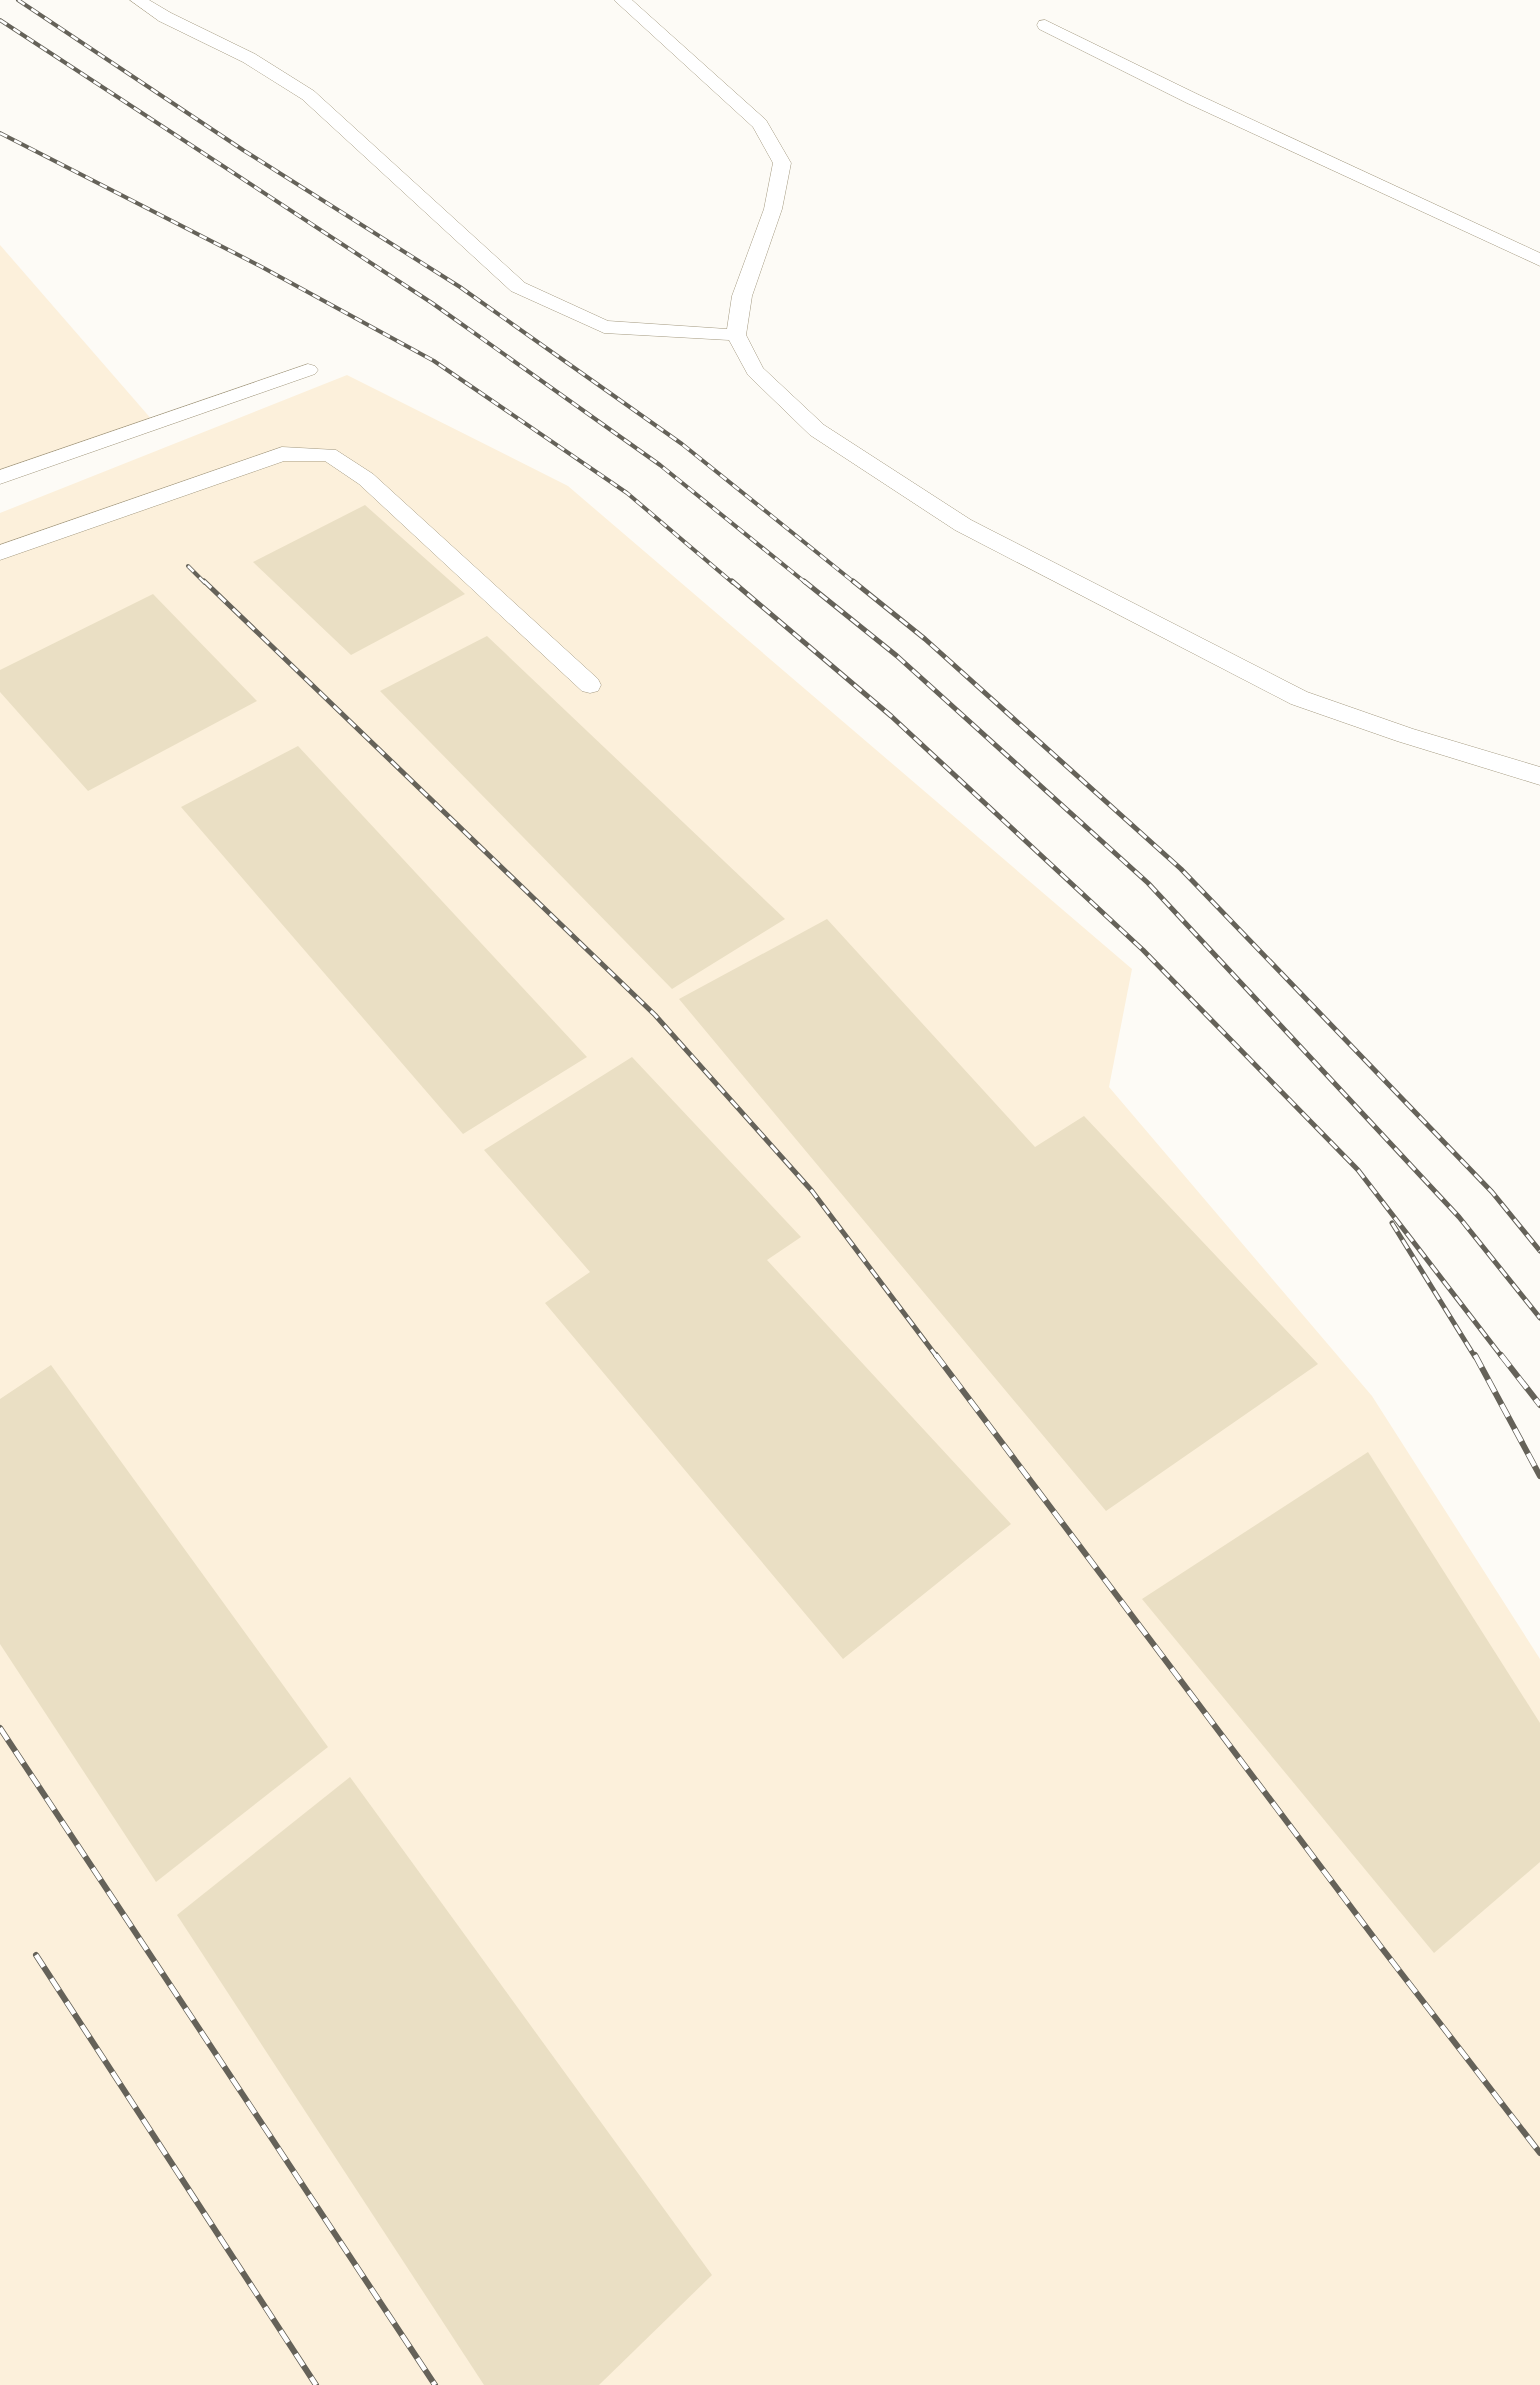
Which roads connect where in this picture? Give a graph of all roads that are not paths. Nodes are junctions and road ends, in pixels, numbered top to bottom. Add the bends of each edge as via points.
1 (138, 0) edge
2 (622, 0) edge
3 (1045, 25) dead end
4 (1540, 260) edge
5 (736, 335) junction
6 (308, 370) dead end
7 (0, 477) edge
8 (0, 553) edge
9 (590, 685) dead end
10 (1540, 776) edge

1 - 5 street via 165,17 249,58 308,95 518,287 604,328
2 - 5 street via 760,124 782,163 773,209 742,296
3 - 4 street via 1193,99
5 - 10 street via 755,371 817,430 963,525 1299,698 1405,735
6 - 7 street
8 - 9 street via 282,454 329,454 366,479

